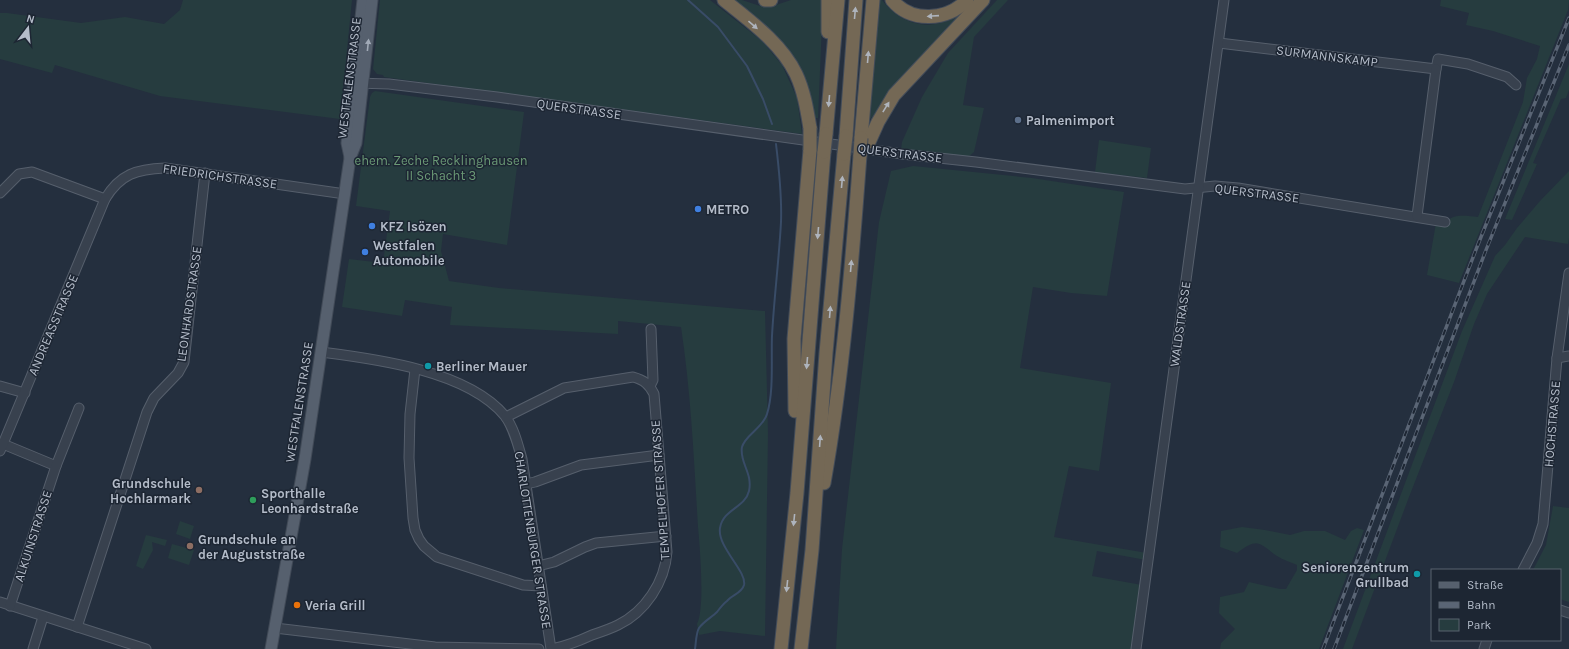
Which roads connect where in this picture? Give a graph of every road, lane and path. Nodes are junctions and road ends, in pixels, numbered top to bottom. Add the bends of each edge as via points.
1 (363, 0) edge
2 (372, 0) edge
3 (724, 0) edge
4 (765, 0) edge
5 (771, 0) edge
6 (828, 0) edge
7 (838, 0) edge
8 (856, 0) edge
9 (873, 0) edge
10 (892, 0) edge
11 (967, 0) edge
12 (983, 0) edge
13 (1224, 0) edge
14 (1219, 43) junction
15 (832, 67) junction
16 (1436, 69) junction
17 (359, 83) junction
18 (1516, 85) dead end
19 (865, 140) junction
20 (205, 173) junction
21 (1199, 188) junction
22 (0, 192) edge
23 (345, 194) junction
24 (105, 199) junction
25 (1417, 216) junction
26 (1445, 222) dead end
27 (1569, 273) edge
28 (651, 329) dead end
29 (321, 352) junction
30 (1569, 356) edge
31 (1557, 358) junction
32 (415, 369) junction
33 (0, 386) edge
34 (650, 386) junction
35 (25, 393) junction
36 (79, 408) dead end
37 (506, 417) junction
38 (2, 447) edge
39 (659, 455) junction
40 (56, 466) junction
41 (526, 484) junction
42 (796, 493) junction
43 (666, 536) junction
44 (812, 550) junction
45 (538, 566) junction
46 (1524, 569) edge
47 (541, 586) junction
48 (0, 602) edge
49 (10, 606) junction
50 (43, 616) junction
51 (77, 627) junction
52 (275, 628) junction
53 (401, 646) edge
54 (33, 649) edge
55 (146, 649) edge
56 (271, 649) edge
57 (539, 649) edge
58 (551, 649) edge
59 (781, 649) edge
60 (801, 649) edge
61 (1136, 649) edge

1 - 17 main road, WESTFALENSTRASSE
17 -> 2 main road, WESTFALENSTRASSE
3 -> 42 highway, bridge via 772,41 787,59 804,96 810,128 794,339 793,459
4 - 5 highway
6 - 15 highway via 828,49
7 - 15 highway
44 -> 8 highway, bridge
19 -> 9 highway
11 -> 10 highway via 950,13 934,17 918,16 903,10
19 -> 12 highway via 894,95
13 - 14 street, WALDSTRASSE
14 - 16 street, SURMANNSKAMP
14 - 21 street, WALDSTRASSE
15 -> 42 highway, bridge
16 - 18 street via 1438,59 1468,64 1507,77
16 - 25 street
17 - 21 street, QUERSTRASSE via 389,84 497,97 902,154 1185,189
17 - 23 main road, WESTFALENSTRASSE via 347,144 350,158
44 -> 19 highway, bridge via 838,393 857,194
20 - 23 street, FRIEDRICHSTRASSE
20 - 24 street, FRIEDRICHSTRASSE via 152,168 120,179
20 - 51 street, LEONHARDSTRASSE via 184,362 178,373 154,398 147,412
21 - 25 street, QUERSTRASSE via 1238,188
21 - 61 street, WALDSTRASSE
22 - 24 street via 19,174 32,172
23 - 29 main road, WESTFALENSTRASSE
24 - 35 street, ANDREASSTRASSE
25 - 26 street, QUERSTRASSE
27 - 31 street, HOCHSTRASSE
28 - 34 street, TEMPELHOFER STRASSE via 653,380
29 - 32 street, CHARLOTTENBURGER STRASSE via 369,358
29 - 52 main road, WESTFALENSTRASSE
30 - 31 street
31 - 46 street, HOCHSTRASSE via 1543,524 1537,544
32 - 37 street, CHARLOTTENBURGER STRASSE via 463,385 494,404
32 - 47 street via 409,458 413,518 419,539 437,557 523,585
33 - 35 street
34 - 37 street via 643,380 633,377 564,388
34 - 39 street, TEMPELHOFER STRASSE via 654,394
35 - 38 street, ANDREASSTRASSE
36 - 40 street, ALKUINSTRASSE
37 - 41 street, CHARLOTTENBURGER STRASSE via 522,459
38 - 40 street
39 - 41 street via 581,464
39 - 43 street, TEMPELHOFER STRASSE
40 - 49 street, ALKUINSTRASSE
41 - 45 street, CHARLOTTENBURGER STRASSE
42 -> 59 highway
43 - 45 street via 596,543 554,562
43 - 58 street, TEMPELHOFER STRASSE via 664,572 644,605 619,625 566,646
44 - 60 highway
45 - 47 street, CHARLOTTENBURGER STRASSE
47 - 58 street, CHARLOTTENBURGER STRASSE
48 - 49 street
49 - 50 street
50 - 51 street
50 - 54 street
51 - 55 street
52 - 53 street
52 - 56 main road, WESTFALENSTRASSE
53 - 57 street

